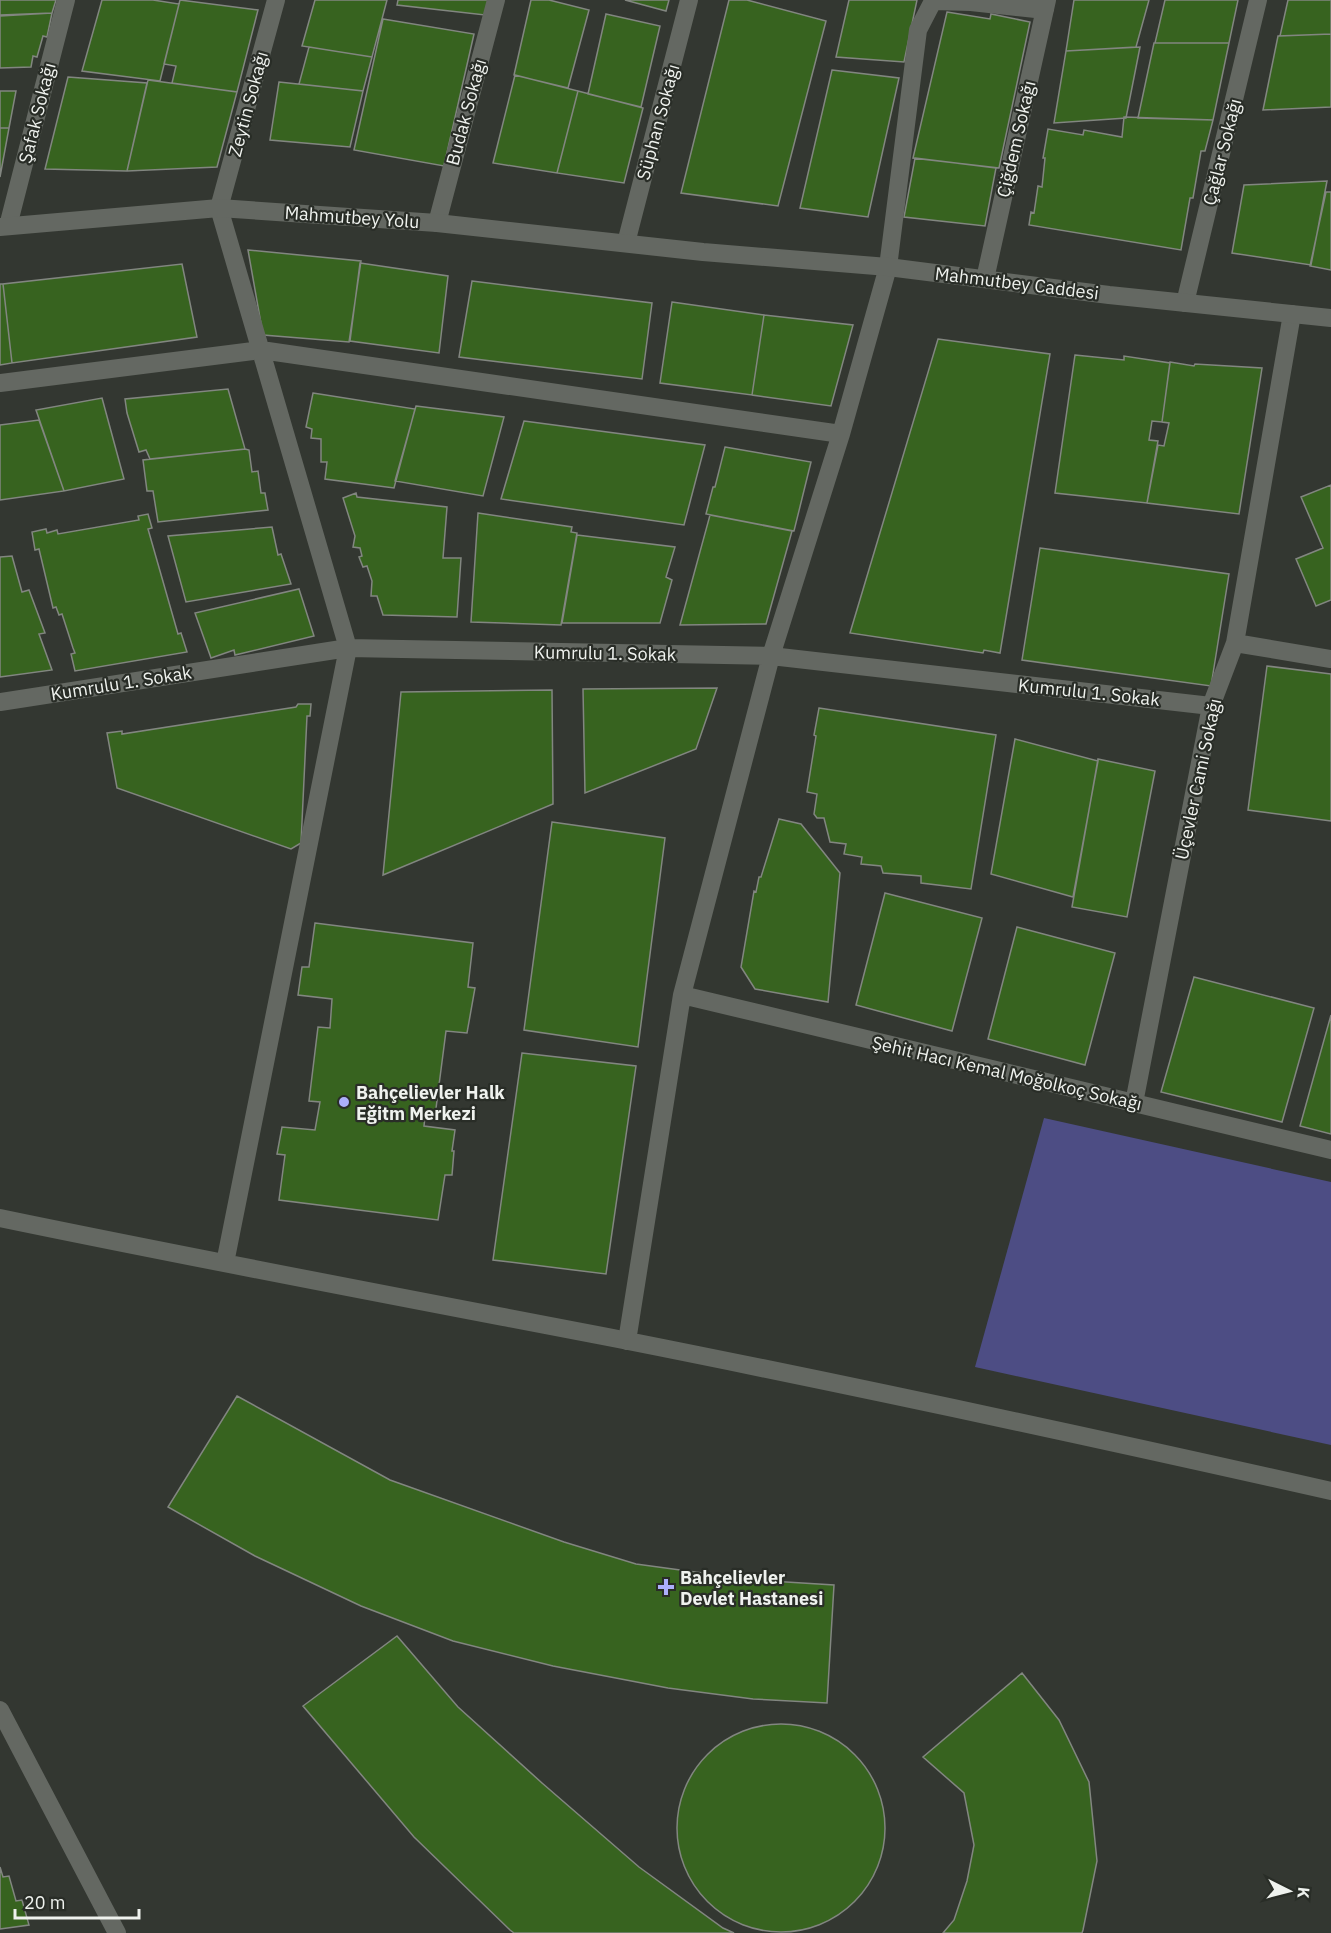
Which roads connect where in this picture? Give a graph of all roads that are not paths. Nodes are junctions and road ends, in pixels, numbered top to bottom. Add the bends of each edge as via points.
1 (66, 0) edge
2 (276, 0) edge
3 (496, 0) edge
4 (689, 0) edge
5 (1258, 0) edge
6 (1046, 5) edge
7 (219, 208) junction
8 (437, 224) junction
9 (4, 226) edge
10 (626, 243) junction
11 (704, 252) joint
12 (888, 267) junction
13 (985, 279) junction
14 (1185, 303) junction
15 (1292, 314) junction
16 (1331, 318) edge
17 (261, 350) junction
18 (0, 382) edge
19 (841, 434) junction
20 (1235, 643) junction
21 (348, 648) junction
22 (771, 657) junction
23 (1331, 659) edge
24 (0, 702) edge
25 (1211, 706) junction
26 (682, 996) junction
27 (1134, 1103) junction
28 (1331, 1150) edge
29 (0, 1218) edge
30 (225, 1263) junction
31 (627, 1341) junction
32 (1331, 1491) edge
33 (0, 1710) edge
34 (117, 1933) edge

1 - 9 street, Şafak Sokağı
2 - 7 street, Zeytin Sokağı
3 - 8 street, Budak Sokağı
4 - 10 street, Süphan Sokağı
5 - 14 street, Çağlar Sokağı
6 - 12 street via 933,1 918,30
6 - 13 street, Çiğdem Sokağı
7 - 8 street, Mahmutbey Yolu
7 - 9 street, Mahmutbey Yolu
7 - 17 street
8 - 10 street, Mahmutbey Yolu
10 - 11 street, Mahmutbey Yolu
11 - 12 street, Mahmutbey Caddesi
12 - 13 street, Mahmutbey Caddesi
12 - 19 street
13 - 14 street, Mahmutbey Caddesi
14 - 15 street, Mahmutbey Caddesi
15 - 16 street, Mahmutbey Caddesi
15 - 20 street, Üçevler Cami Sokağı
17 - 18 street
17 - 19 street
17 - 21 street
19 - 22 street
20 - 23 street
20 - 25 street, Üçevler Cami Sokağı
21 - 22 street, Kumrulu 1. Sokak
21 - 24 street, Kumrulu 1. Sokak
21 - 30 street
22 - 25 street, Kumrulu 1. Sokak
22 - 26 street
25 - 27 street, Üçevler Cami Sokağı
26 - 27 street, Şehit Hacı Kemal Moğolkoç Sokağı
26 - 31 street
27 - 28 street, Şehit Hacı Kemal Moğolkoç Sokağı
29 - 30 street
30 - 31 street
31 - 32 street via 1097,1438
33 - 34 street

